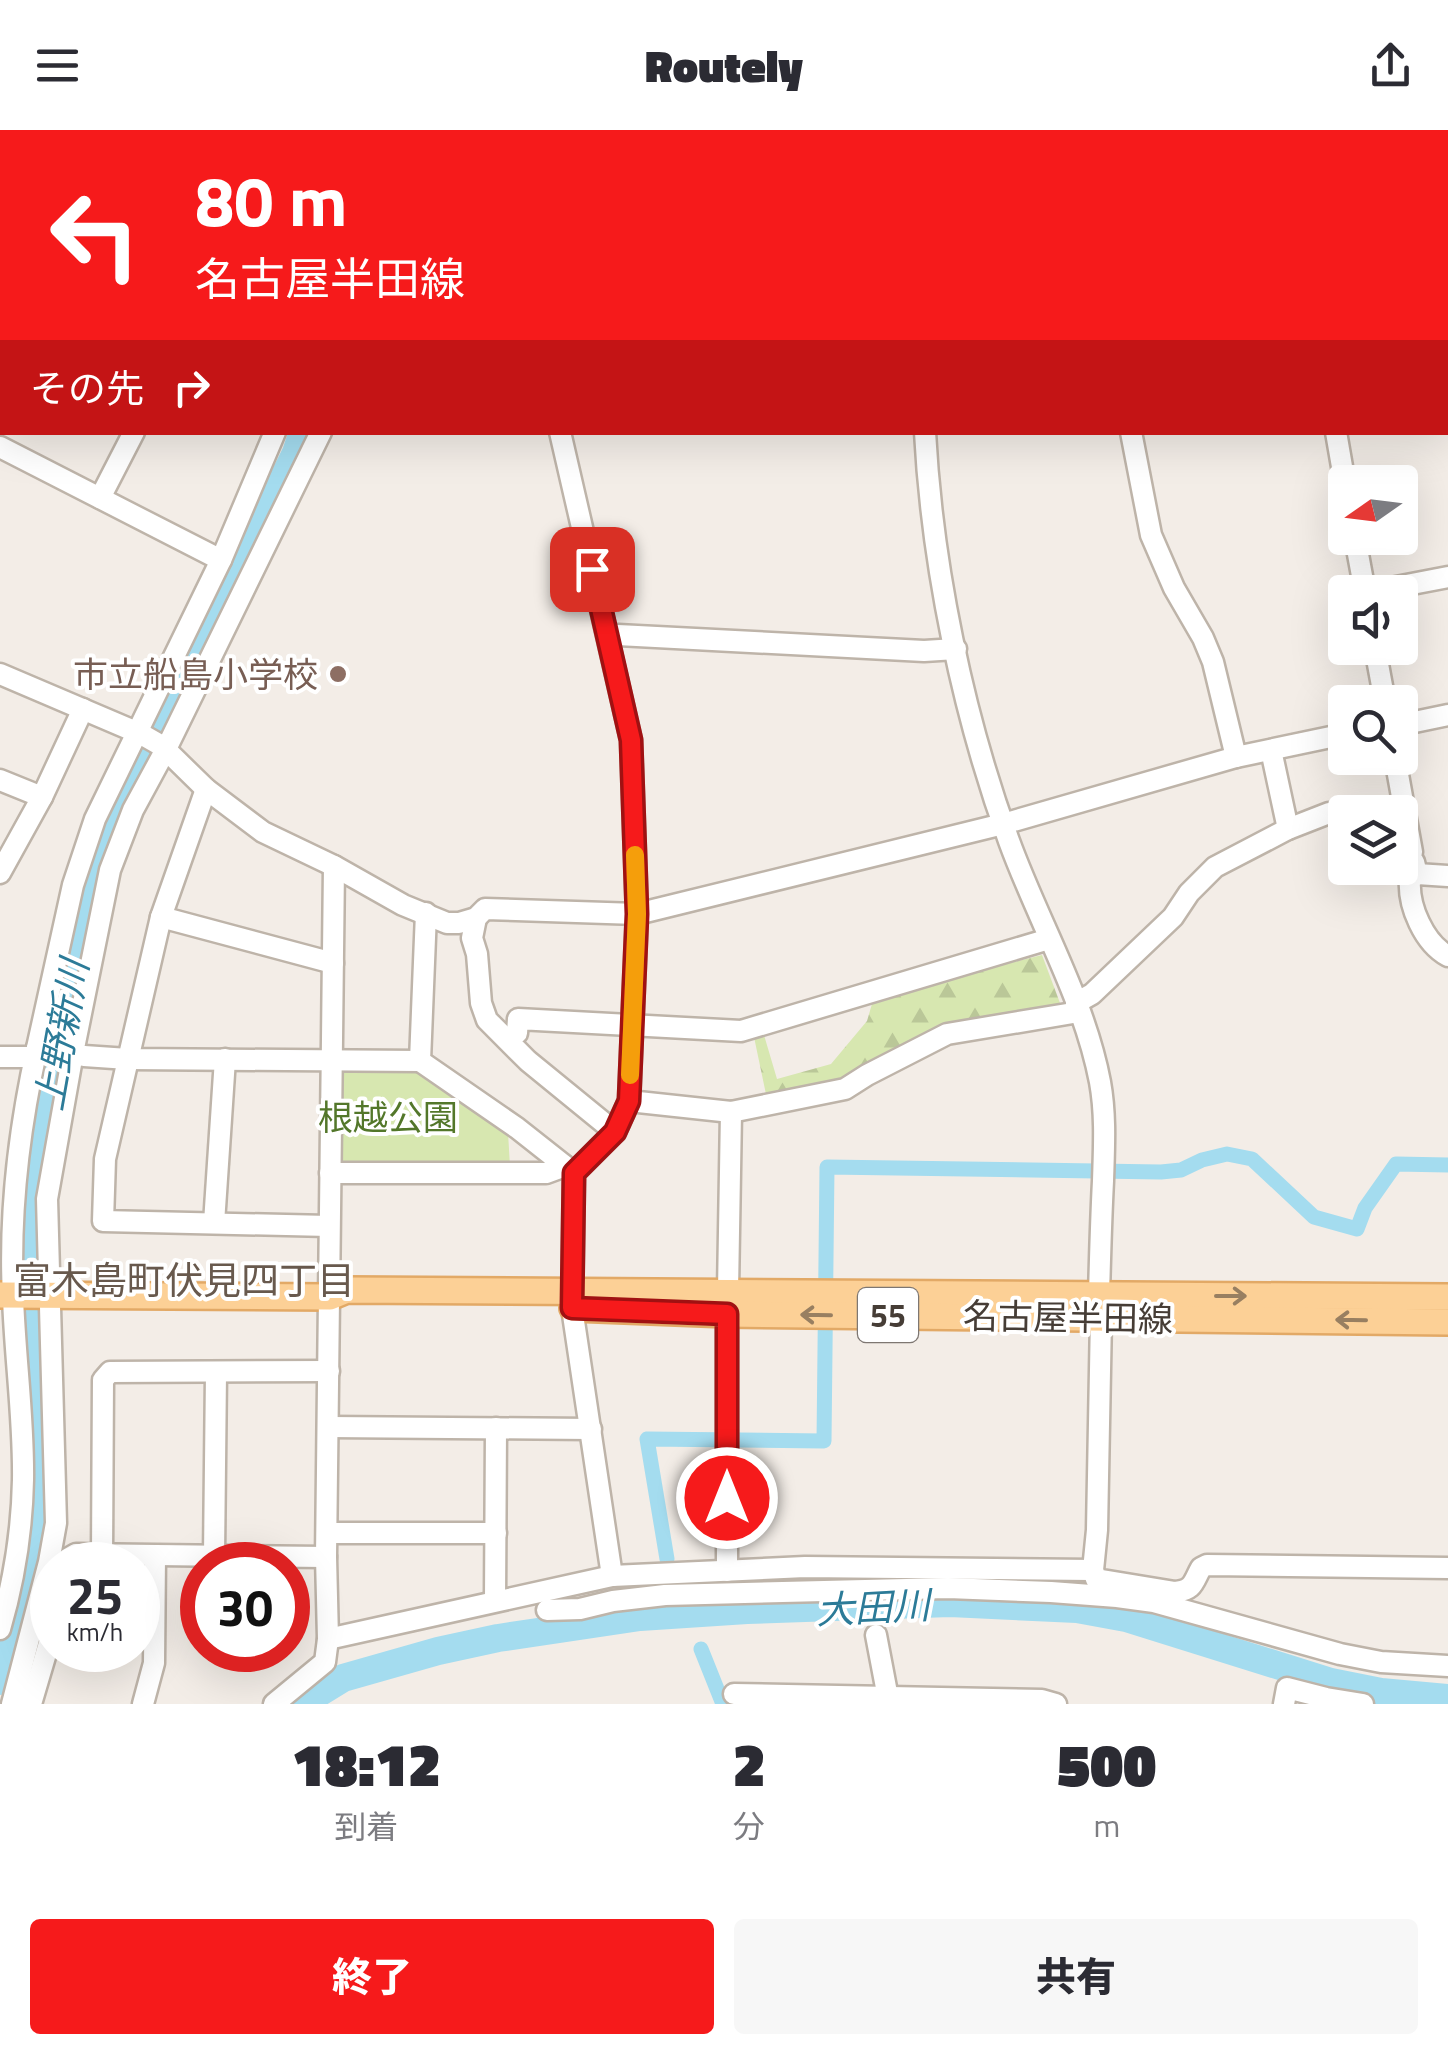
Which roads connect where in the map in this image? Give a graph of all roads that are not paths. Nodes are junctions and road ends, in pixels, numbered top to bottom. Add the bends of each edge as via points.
1 (132, 435) edge
2 (274, 435) edge
3 (320, 435) edge
4 (561, 435) edge
5 (925, 435) edge
6 (1132, 435) edge
7 (1337, 435) edge
8 (0, 448) edge
9 (1342, 465) edge
10 (100, 498) junction
11 (221, 560) junction
12 (1448, 578) edge
13 (1418, 583) edge
14 (608, 637) junction
15 (956, 649) junction
16 (0, 674) edge
17 (83, 710) junction
18 (1448, 715) edge
19 (1418, 721) edge
20 (139, 734) junction
21 (1328, 738) edge
22 (164, 748) junction
23 (1271, 750) junction
24 (1236, 758) junction
25 (0, 780) edge
26 (206, 789) junction
27 (42, 797) junction
28 (1328, 812) edge
29 (1003, 824) junction
30 (1288, 829) junction
31 (334, 866) junction
32 (0, 873) edge
33 (1418, 874) edge
34 (1448, 876) edge
35 (1410, 885) edge
36 (426, 914) junction
37 (637, 914) junction
38 (161, 917) junction
39 (476, 918) junction
40 (1049, 939) junction
41 (1448, 956) edge
42 (334, 962) junction
43 (1077, 1008) junction
44 (632, 1026) junction
45 (517, 1033) dead end
46 (40, 1051) junction
47 (73, 1053) junction
48 (0, 1057) edge
49 (225, 1059) junction
50 (128, 1060) junction
51 (330, 1061) junction
52 (420, 1062) junction
53 (629, 1101) junction
54 (731, 1112) junction
55 (615, 1132) junction
56 (569, 1170) junction
57 (330, 1173) junction
58 (214, 1223) junction
59 (329, 1226) junction
60 (25, 1296) edge
61 (1448, 1297) edge
62 (330, 1298) junction
63 (572, 1300) junction
64 (727, 1302) junction
65 (1100, 1306) junction
66 (1448, 1322) edge
67 (329, 1371) junction
68 (216, 1373) junction
69 (329, 1427) junction
70 (496, 1428) junction
71 (591, 1429) junction
72 (327, 1532) junction
73 (496, 1533) junction
74 (102, 1542) edge
75 (214, 1542) edge
76 (8, 1556) edge
77 (310, 1557) edge
78 (326, 1557) junction
79 (1448, 1568) edge
80 (1094, 1570) junction
81 (727, 1571) junction
82 (612, 1576) junction
83 (495, 1600) junction
84 (547, 1610) dead end
85 (0, 1629) edge
86 (876, 1635) dead end
87 (328, 1639) junction
88 (1448, 1666) edge
89 (41, 1672) edge
90 (152, 1672) edge
91 (734, 1694) dead end
92 (888, 1698) junction
93 (12, 1704) edge
94 (32, 1704) edge
95 (143, 1704) edge
96 (274, 1704) edge
97 (1056, 1704) edge
98 (1284, 1704) edge
99 (1364, 1704) edge

1 - 10 street
2 - 11 street
3 - 22 street
4 - 14 street
5 - 15 street via 932,519
6 - 24 street via 1151,535 1204,638
7 - 9 street
8 - 10 street
10 - 11 street
11 - 20 street
12 - 13 street
14 - 15 street
14 - 37 street via 631,740
15 - 29 street
16 - 17 street
17 - 20 street
17 - 27 street
18 - 19 street
20 - 22 street
20 - 46 street via 95,820 74,884
21 - 23 street
22 - 26 street
22 - 47 street via 110,870
23 - 24 street
23 - 30 street
24 - 29 street
25 - 27 street
26 - 31 street via 263,832
26 - 38 street
27 - 32 street
28 - 30 street
29 - 37 street
29 - 40 street
30 - 43 street via 1215,867 1174,918
31 - 36 street
31 - 42 street
33 - 34 street
35 - 41 street via 1411,906
36 - 39 street via 447,923
36 - 52 street
37 - 39 street via 485,909
37 - 44 street
38 - 42 street
38 - 50 street
39 - 55 street via 472,938 487,1020
40 - 43 street
40 - 44 street via 741,1031
42 - 51 street
43 - 54 street via 947,1034 844,1089
43 - 65 street via 1101,1088
44 - 45 street via 518,1019
44 - 53 street
46 - 47 street
46 - 48 street
46 - 60 street via 17,1168 12,1240
47 - 50 street
47 - 60 street
49 - 50 street
49 - 51 street
49 - 58 street
50 - 58 street via 105,1159 103,1220
51 - 52 street
51 - 57 street
52 - 56 street
53 - 54 street
53 - 55 street
54 - 64 street
55 - 56 street
56 - 57 street
56 - 63 street
57 - 59 street
58 - 59 street
59 - 62 street
60 - 62 main road, 名古屋半田線 / 55
60 - 76 street via 23,1480
60 - 93 street via 56,1523
65 -> 61 main road, 名古屋半田線 / 55
62 - 63 main road, 名古屋半田線 / 55 via 347,1306
62 - 67 street
63 - 64 main road, 名古屋半田線 / 55
63 - 71 street
64 - 65 main road, 名古屋半田線 / 55
64 - 81 street
66 -> 65 main road, 名古屋半田線 / 55
65 - 80 street
67 - 68 street
67 - 69 street
68 - 74 street via 110,1372 102,1380
68 - 75 street
69 - 70 street
69 - 72 street
70 - 71 street
70 - 73 street
71 - 82 street
72 - 73 street
72 - 78 street
73 - 83 street
76 - 85 street via 10,1597
77 - 78 street
78 - 87 street
79 - 80 street via 1207,1565 1186,1591 1175,1592 1096,1580
80 - 81 street
81 - 82 street
82 - 83 street
83 - 87 street
84 - 88 street via 665,1596 948,1588 1117,1596 1340,1654
86 - 92 street
87 - 96 street via 325,1662
89 - 94 street
90 - 95 street
91 - 92 street
92 - 97 street
98 - 99 street via 1286,1688

